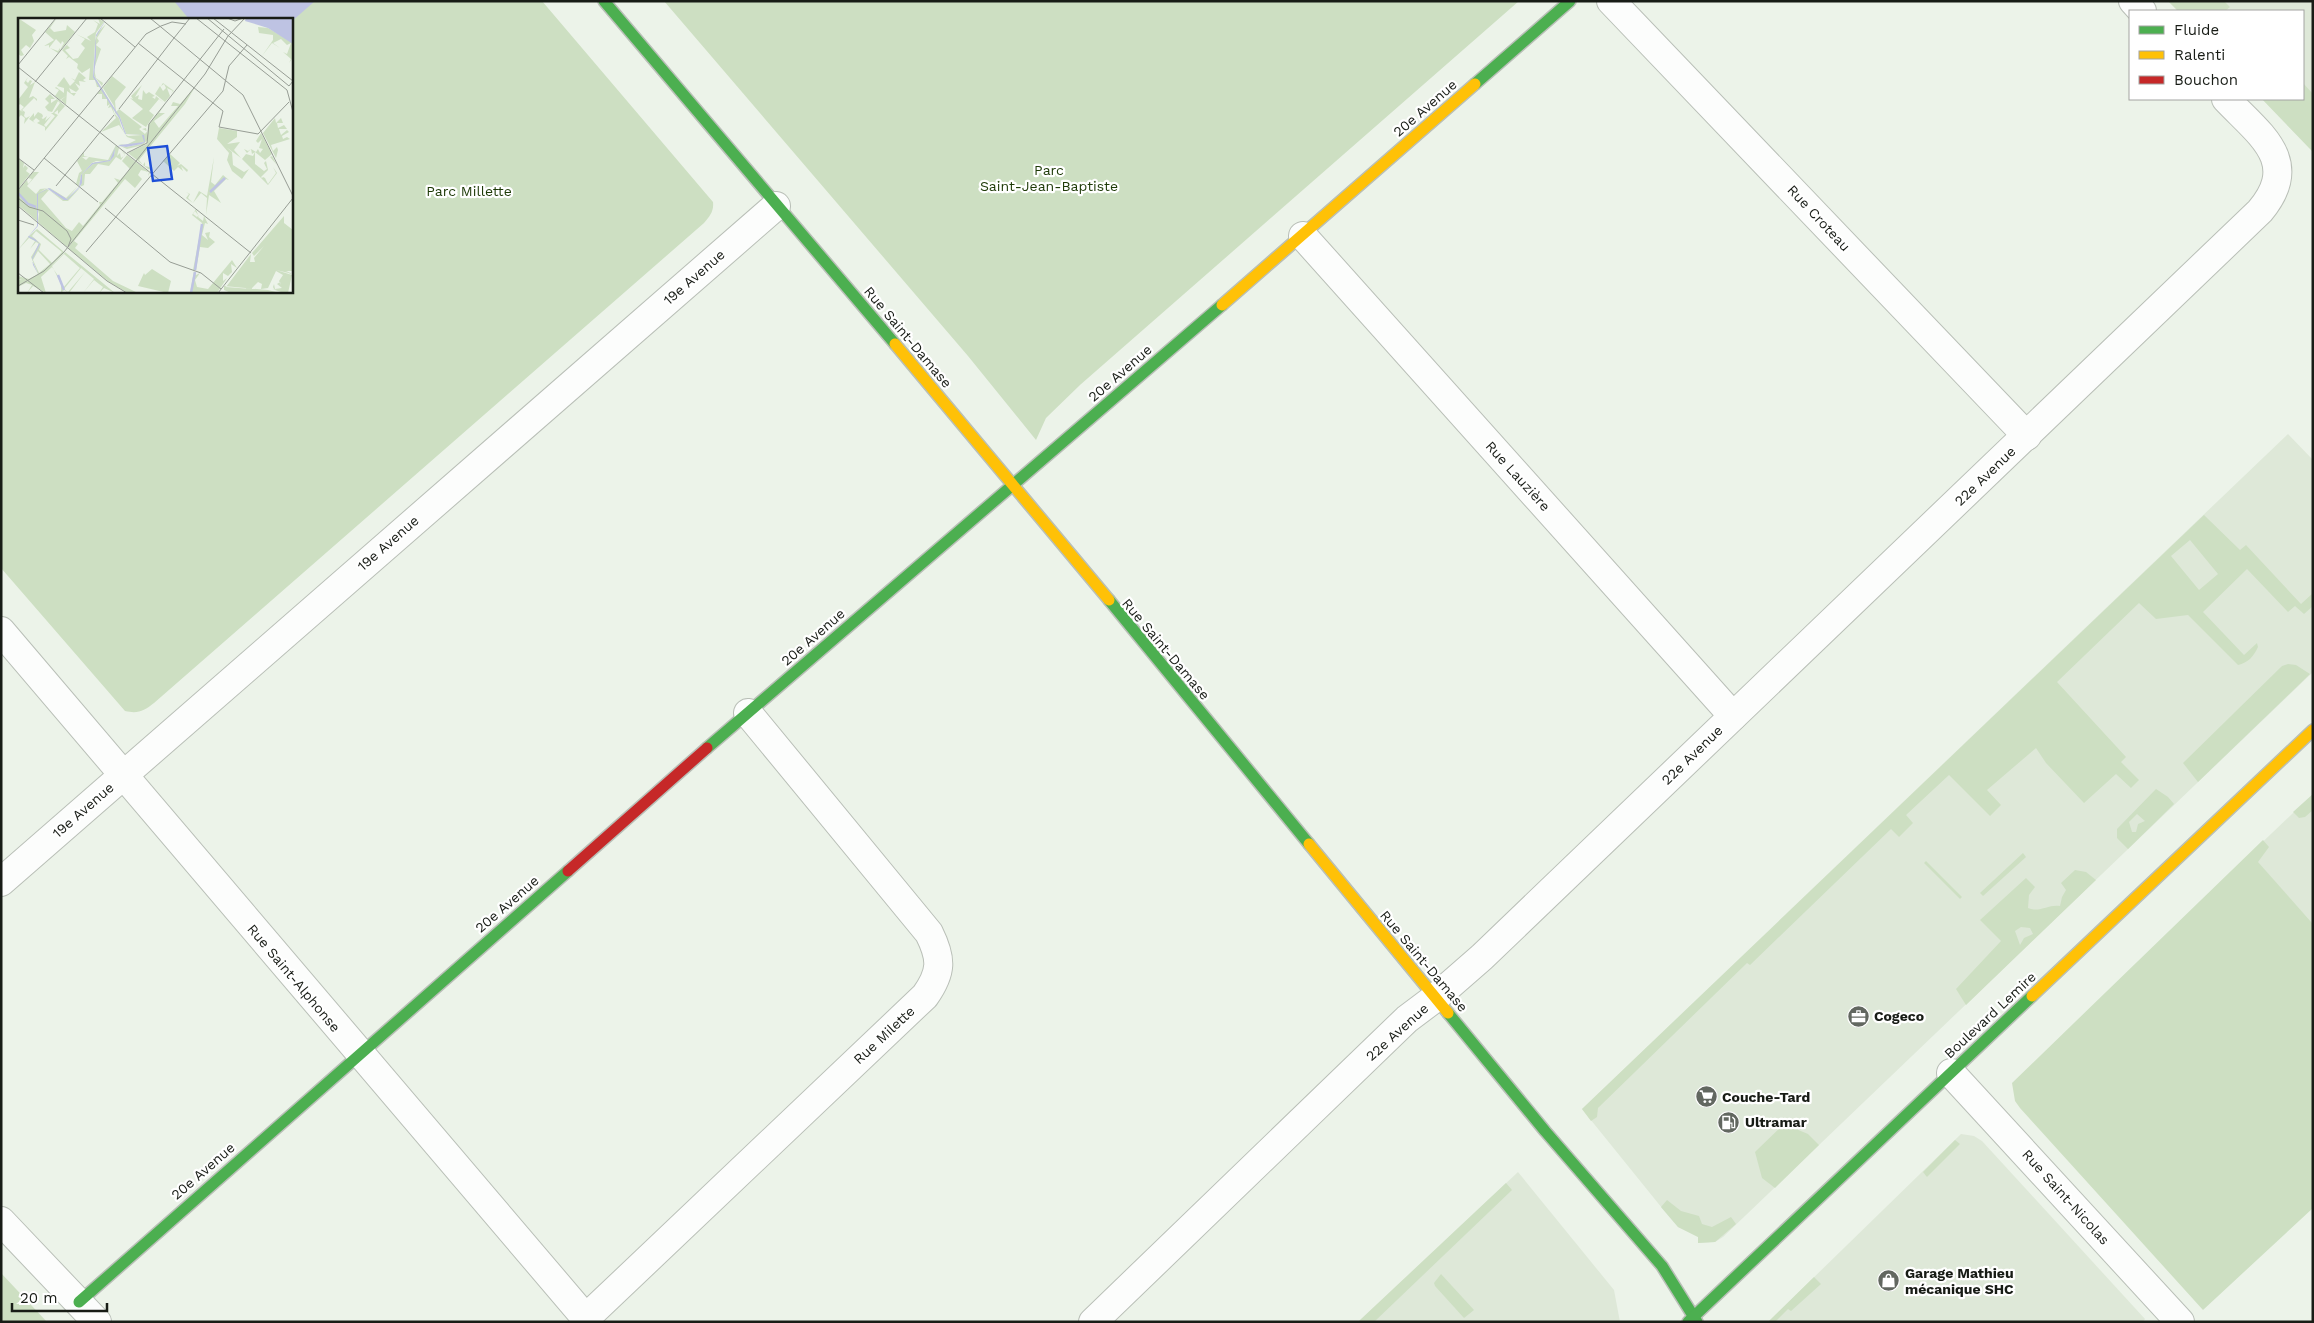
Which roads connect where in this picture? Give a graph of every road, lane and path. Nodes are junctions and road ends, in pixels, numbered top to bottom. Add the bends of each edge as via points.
1 (604, 1) edge
2 (1570, 1) edge
3 (1611, 1) edge
4 (2227, 100) edge
5 (776, 206) junction
6 (1303, 236) junction
7 (2027, 436) junction
8 (1013, 486) junction
9 (1, 631) edge
10 (748, 713) junction
11 (1733, 716) junction
12 (2313, 730) edge
13 (122, 775) junction
14 (1, 882) edge
15 (1435, 998) junction
16 (360, 1055) junction
17 (1951, 1073) junction
18 (1, 1221) edge
19 (79, 1302) junction
20 (587, 1320) edge
21 (1693, 1320) edge
22 (97, 1322) edge
23 (1093, 1322) edge
24 (2180, 1322) edge

1 - 5 street, Rue Saint-Damase
2 - 6 street, 20e Avenue
3 - 7 street, Rue Croteau
4 - 7 street, 22e Avenue via 2270,147 2279,178 2274,193 2260,211
5 - 8 street, Rue Saint-Damase
5 - 13 street, 19e Avenue
6 - 8 street, 20e Avenue
6 - 11 street, Rue Lauzière
7 - 11 street, 22e Avenue
8 - 10 street, 20e Avenue
8 - 15 street, Rue Saint-Damase
9 - 13 street, Rue Saint-Alphonse
10 - 16 street, 20e Avenue
10 - 20 street, Rue Milette via 930,933 939,961 936,979 925,996
11 - 15 street, 22e Avenue via 1482,957
12 - 17 street, Boulevard Lemire
13 - 14 street, 19e Avenue
13 - 16 street, Rue Saint-Alphonse
15 - 21 street, Rue Saint-Damase via 1662,1266
15 - 23 street, 22e Avenue via 1407,1019
16 - 19 street, 20e Avenue
16 - 20 street, Rue Saint-Alphonse
17 - 21 street, Boulevard Lemire
17 - 24 street, Rue Saint-Nicolas
18 - 19 street
19 - 22 street

